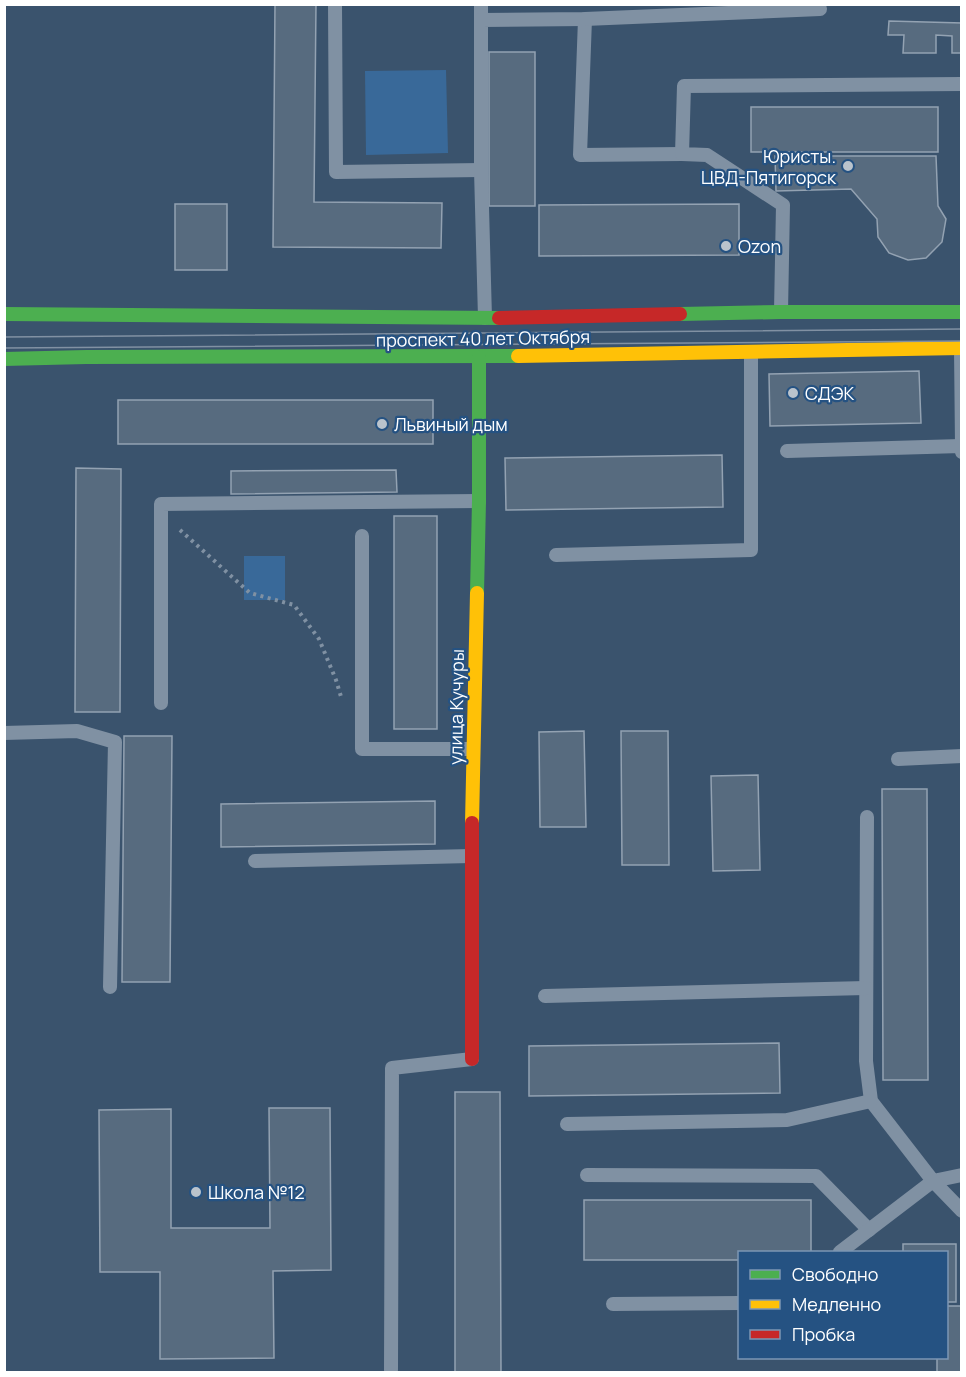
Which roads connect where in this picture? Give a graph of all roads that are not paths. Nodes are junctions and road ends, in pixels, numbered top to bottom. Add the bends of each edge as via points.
1 (335, 4) edge
2 (481, 4) edge
3 (820, 9) dead end
4 (481, 20) junction
5 (585, 20) junction
6 (962, 84) edge
7 (682, 154) junction
8 (482, 170) junction
9 (782, 312) junction
10 (962, 312) edge
11 (4, 314) edge
12 (485, 318) junction
13 (961, 348) edge
14 (751, 352) junction
15 (479, 357) junction
16 (4, 359) edge
17 (961, 446) edge
18 (787, 451) dead end
19 (962, 452) edge
20 (479, 501) junction
21 (362, 536) dead end
22 (556, 555) dead end
23 (161, 703) dead end
24 (4, 734) edge
25 (472, 748) junction
26 (962, 756) edge
27 (898, 759) dead end
28 (867, 817) dead end
29 (471, 856) junction
30 (255, 861) dead end
31 (110, 987) dead end
32 (866, 987) junction
33 (545, 996) dead end
34 (472, 1059) joint
35 (872, 1101) junction
36 (567, 1124) dead end
37 (587, 1175) dead end
38 (962, 1175) edge
39 (933, 1181) junction
40 (962, 1211) edge
41 (869, 1230) junction
42 (841, 1251) edge
43 (738, 1303) edge
44 (613, 1305) dead end
45 (391, 1370) dead end

1 - 8 lane via 336,172
2 - 4 lane
3 - 5 lane
4 - 5 lane
4 - 8 lane
5 - 7 lane via 580,155
6 - 7 lane via 684,86
7 - 9 lane via 707,155 783,205
8 - 12 lane
9 - 10 street, проспект 40 лет Октября
9 - 12 street, проспект 40 лет Октября
11 - 12 street, проспект 40 лет Октября
13 - 14 street, проспект 40 лет Октября
13 - 17 lane
14 - 15 street, проспект 40 лет Октября
14 - 22 lane via 751,550
15 - 16 street, проспект 40 лет Октября
15 - 20 street, улица Кучуры
17 - 18 lane
17 - 19 lane
20 - 23 lane via 161,504
20 - 25 street, улица Кучуры
21 - 25 lane via 362,749
24 - 31 lane via 77,730 115,742
25 - 29 street, улица Кучуры
26 - 27 lane
28 - 32 lane
29 - 30 lane
29 - 34 street, улица Кучуры
32 - 33 lane
32 - 35 lane via 866,1061
34 - 45 lane via 392,1068
35 - 36 lane via 787,1120
35 - 39 lane
37 - 41 lane via 816,1176
38 - 39 lane
39 - 40 lane
39 - 41 lane
41 - 42 lane
43 - 44 lane

